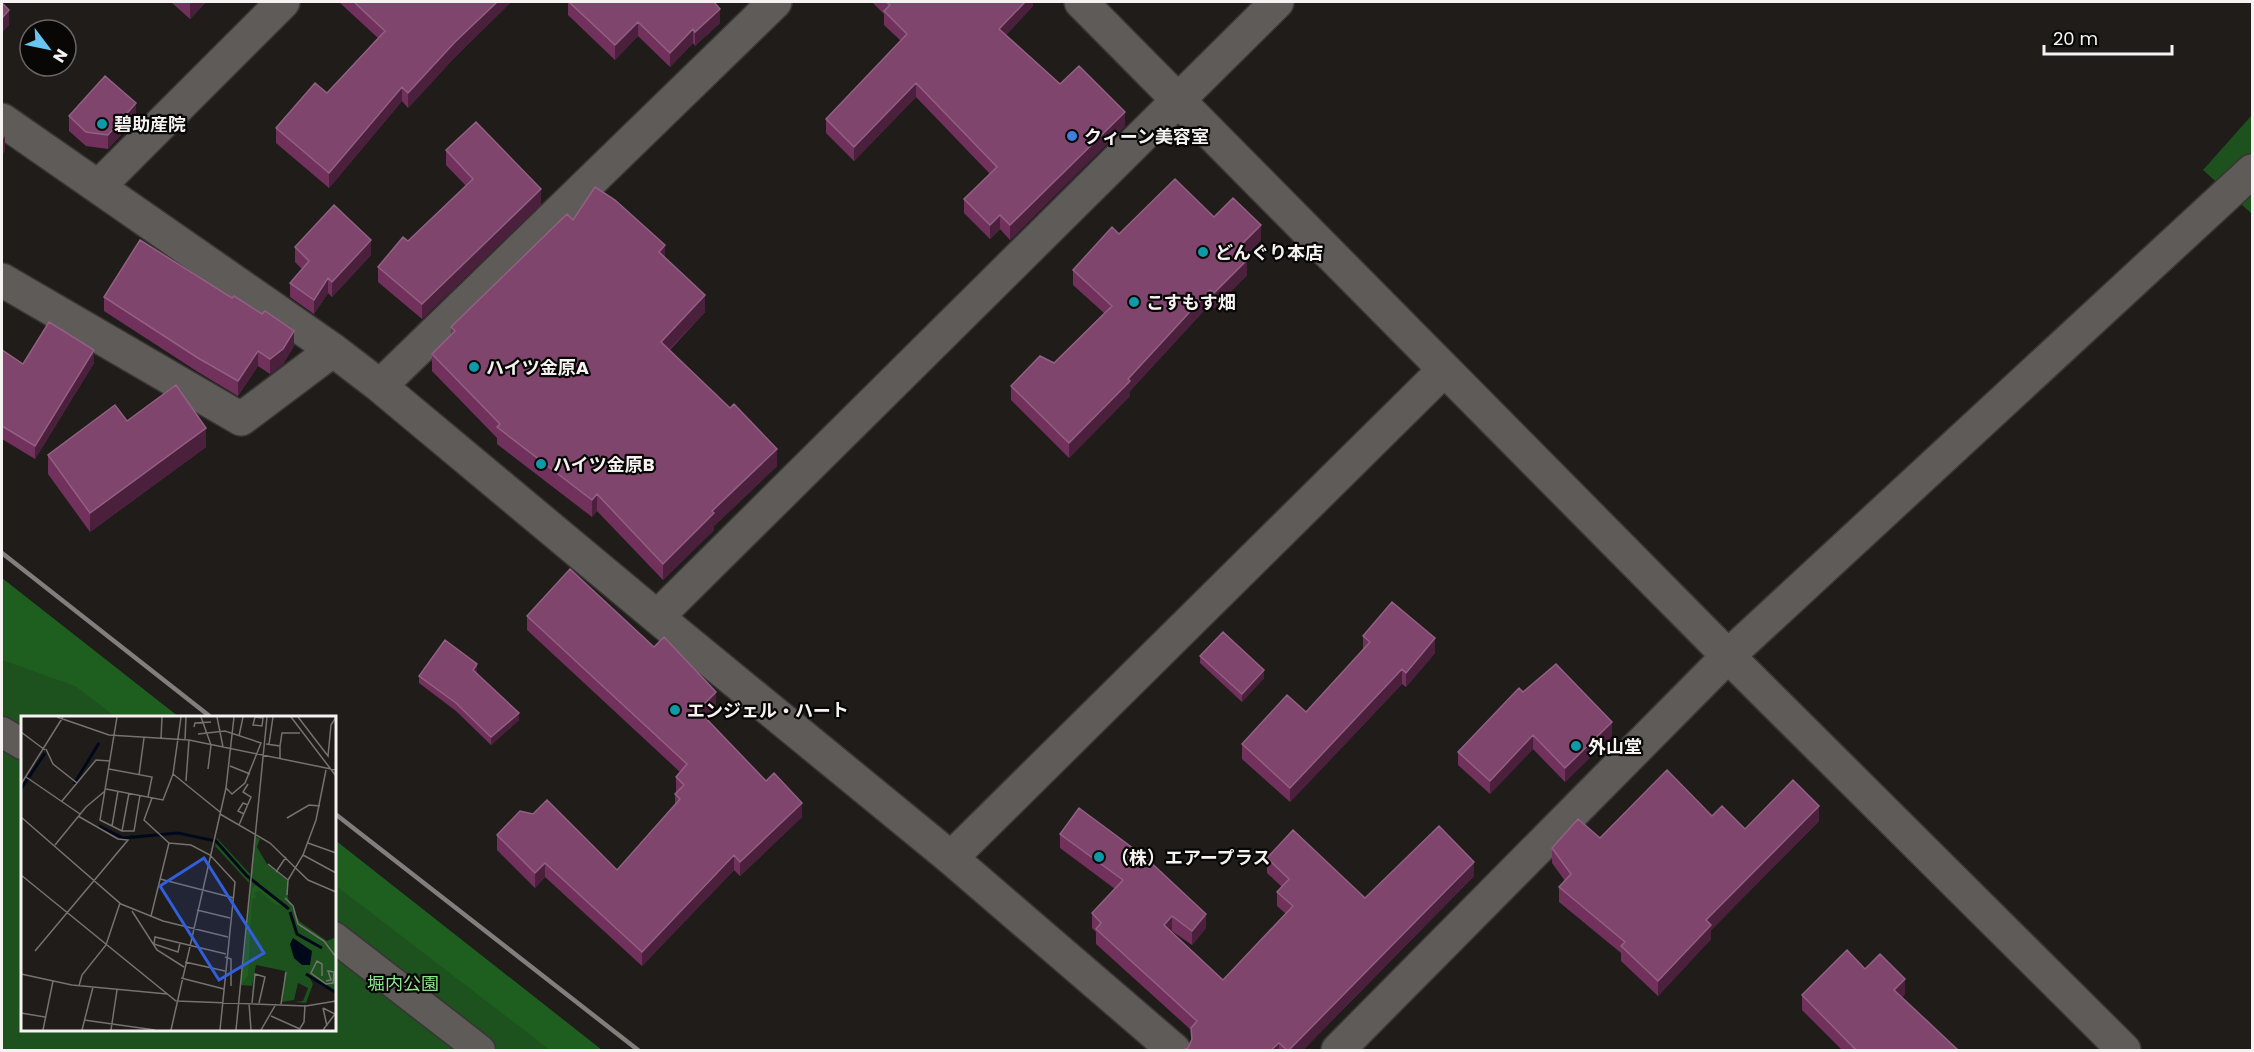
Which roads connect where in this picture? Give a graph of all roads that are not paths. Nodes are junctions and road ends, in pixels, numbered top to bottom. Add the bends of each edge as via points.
1 (283, 2) edge
2 (775, 2) edge
3 (1081, 2) edge
4 (1277, 2) edge
5 (1177, 99) junction
6 (2, 120) edge
7 (2253, 171) edge
8 (99, 186) junction
9 (2, 280) edge
10 (333, 350) junction
11 (1444, 370) junction
12 (381, 386) junction
13 (657, 617) junction
14 (1728, 656) junction
15 (2, 732) edge
16 (21, 743) edge
17 (951, 858) junction
18 (336, 939) edge
19 (480, 1050) edge
20 (1174, 1050) edge
21 (1338, 1050) edge
22 (2124, 1050) edge

1 - 8 street
2 - 12 street
3 - 5 street
4 - 5 street
5 - 11 street
5 - 13 street
6 - 8 street
7 - 14 street
8 - 10 street
9 - 10 street via 241,419
10 - 12 street
11 - 14 street
11 - 17 street
12 - 13 street
13 - 17 street
14 - 21 street
14 - 22 street
15 - 16 street
17 - 20 street
18 - 19 street

